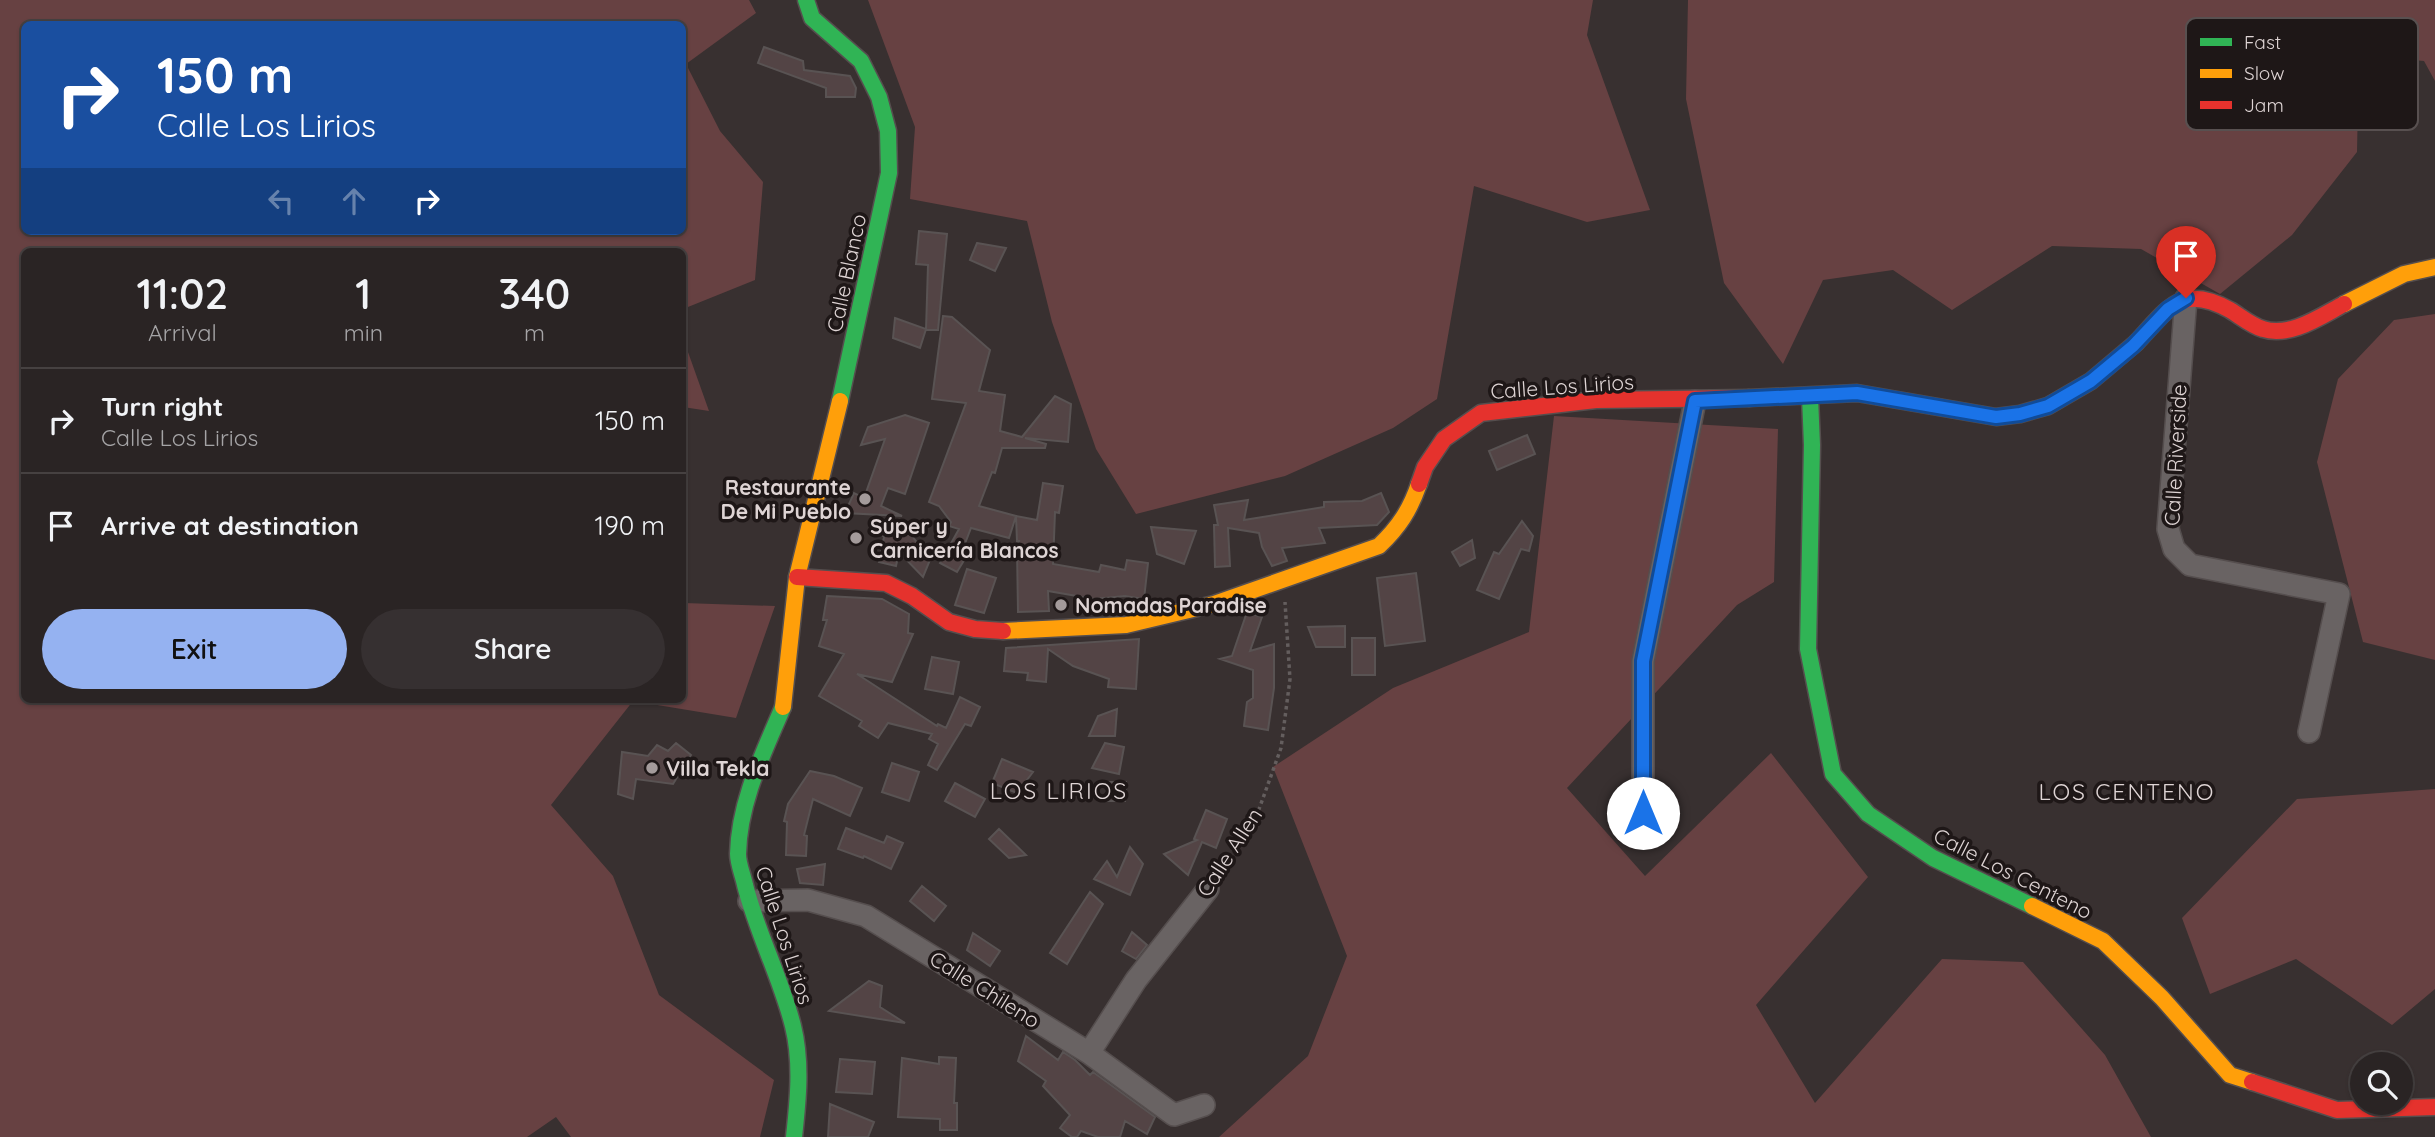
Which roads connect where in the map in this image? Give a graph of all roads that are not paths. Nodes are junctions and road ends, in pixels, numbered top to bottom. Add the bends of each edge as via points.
1 (806, 0) edge
2 (2435, 267) edge
3 (2186, 298) junction
4 (1810, 397) junction
5 (1695, 401) junction
6 (797, 577) junction
7 (2309, 732) dead end
8 (1643, 813) dead end
9 (1208, 889) road end
10 (749, 901) junction
11 (1089, 1053) junction
12 (1204, 1105) dead end
13 (2435, 1107) edge
14 (794, 1137) edge

1 - 6 street, Calle Blanco via 812,18 861,61 879,97 888,131 889,173 833,435
2 - 3 street via 2403,274 2295,329 2264,330 2208,298
3 - 4 street, Calle Los Lirios via 2168,309 2091,381 2048,406 2020,414 1996,417 1857,393
3 - 7 street, Calle Riverside via 2168,529 2174,549 2190,565 2339,594
4 - 5 street, Calle Los Lirios
4 - 13 street, Calle Los Centeno via 1808,649 1833,774 1842,785 1868,814 1933,858 2103,941 2231,1075 2337,1110
5 - 6 street, Calle Los Lirios via 1596,400 1481,413 1444,439 1425,467 1410,509 1379,546 1214,604 1126,625 1014,632 975,629 949,622 886,583
5 - 8 street via 1643,661
6 - 10 street, Calle Los Lirios via 785,701 743,813 738,856
9 - 11 street, Calle Allen via 1136,980
10 - 11 street, Calle Chileno via 808,900 866,916
10 - 14 street, Calle Los Lirios via 793,1026 799,1101
11 - 12 street, Calle Chileno via 1174,1115

